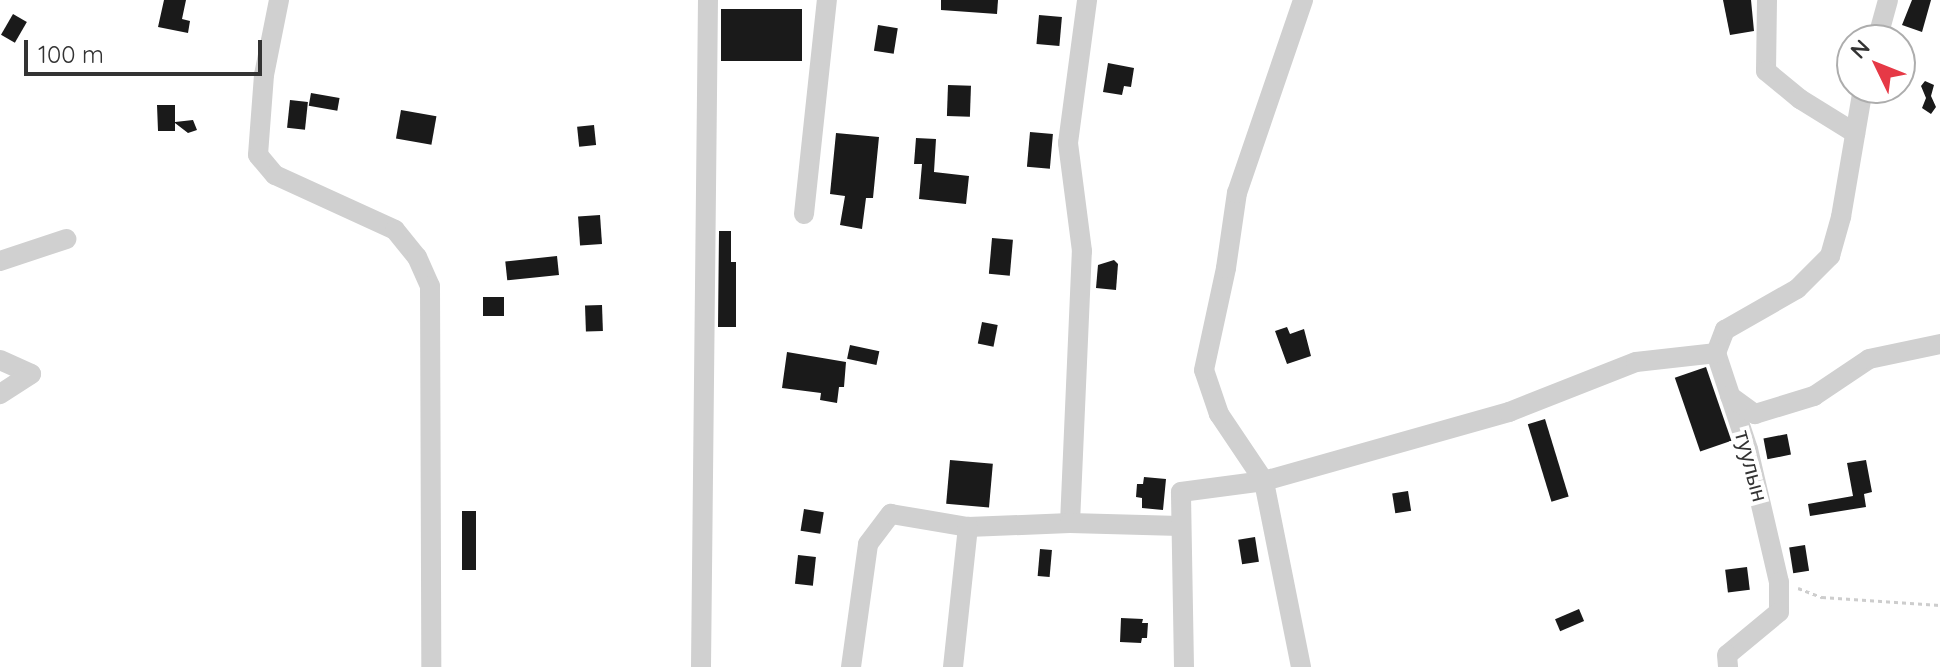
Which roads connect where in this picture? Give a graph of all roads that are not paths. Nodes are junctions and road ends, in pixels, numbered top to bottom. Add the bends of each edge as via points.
1 (279, 0) edge
2 (708, 0) edge
3 (827, 0) edge
4 (1087, 0) edge
5 (1303, 0) edge
6 (1767, 0) edge
7 (1888, 0) edge
8 (1881, 24) edge
9 (1860, 104) edge
10 (1855, 133) junction
11 (804, 214) dead end
12 (66, 239) dead end
13 (0, 261) edge
14 (1940, 344) edge
15 (1716, 353) junction
16 (0, 360) edge
17 (0, 394) edge
18 (1730, 396) junction
19 (1264, 481) junction
20 (1070, 523) junction
21 (1180, 526) junction
22 (968, 527) junction
23 (431, 667) edge
24 (701, 667) edge
25 (851, 667) edge
26 (953, 667) edge
27 (1184, 667) edge
28 (1301, 667) edge
29 (1728, 667) edge

1 - 23 street via 264,75 258,155 275,175 395,230 417,257 430,286
2 - 24 street
3 - 11 street
4 - 20 street via 1068,143 1082,251
5 - 19 street via 1237,193 1204,370 1219,414
6 - 10 street via 1766,71
7 - 8 street
9 - 10 street
10 - 15 street via 1830,256 1797,289 1725,330
12 - 13 street
14 - 18 street via 1869,359 1814,396 1755,414
15 - 18 street, туулын
15 - 19 street via 1636,362 1509,412
16 - 17 street via 31,374
18 - 29 street, туулын via 1779,582 1779,612 1727,655
19 - 21 street via 1181,492
19 - 28 street
20 - 21 street
20 - 22 street
21 - 27 street
22 - 25 street via 891,514 868,544
22 - 26 street

